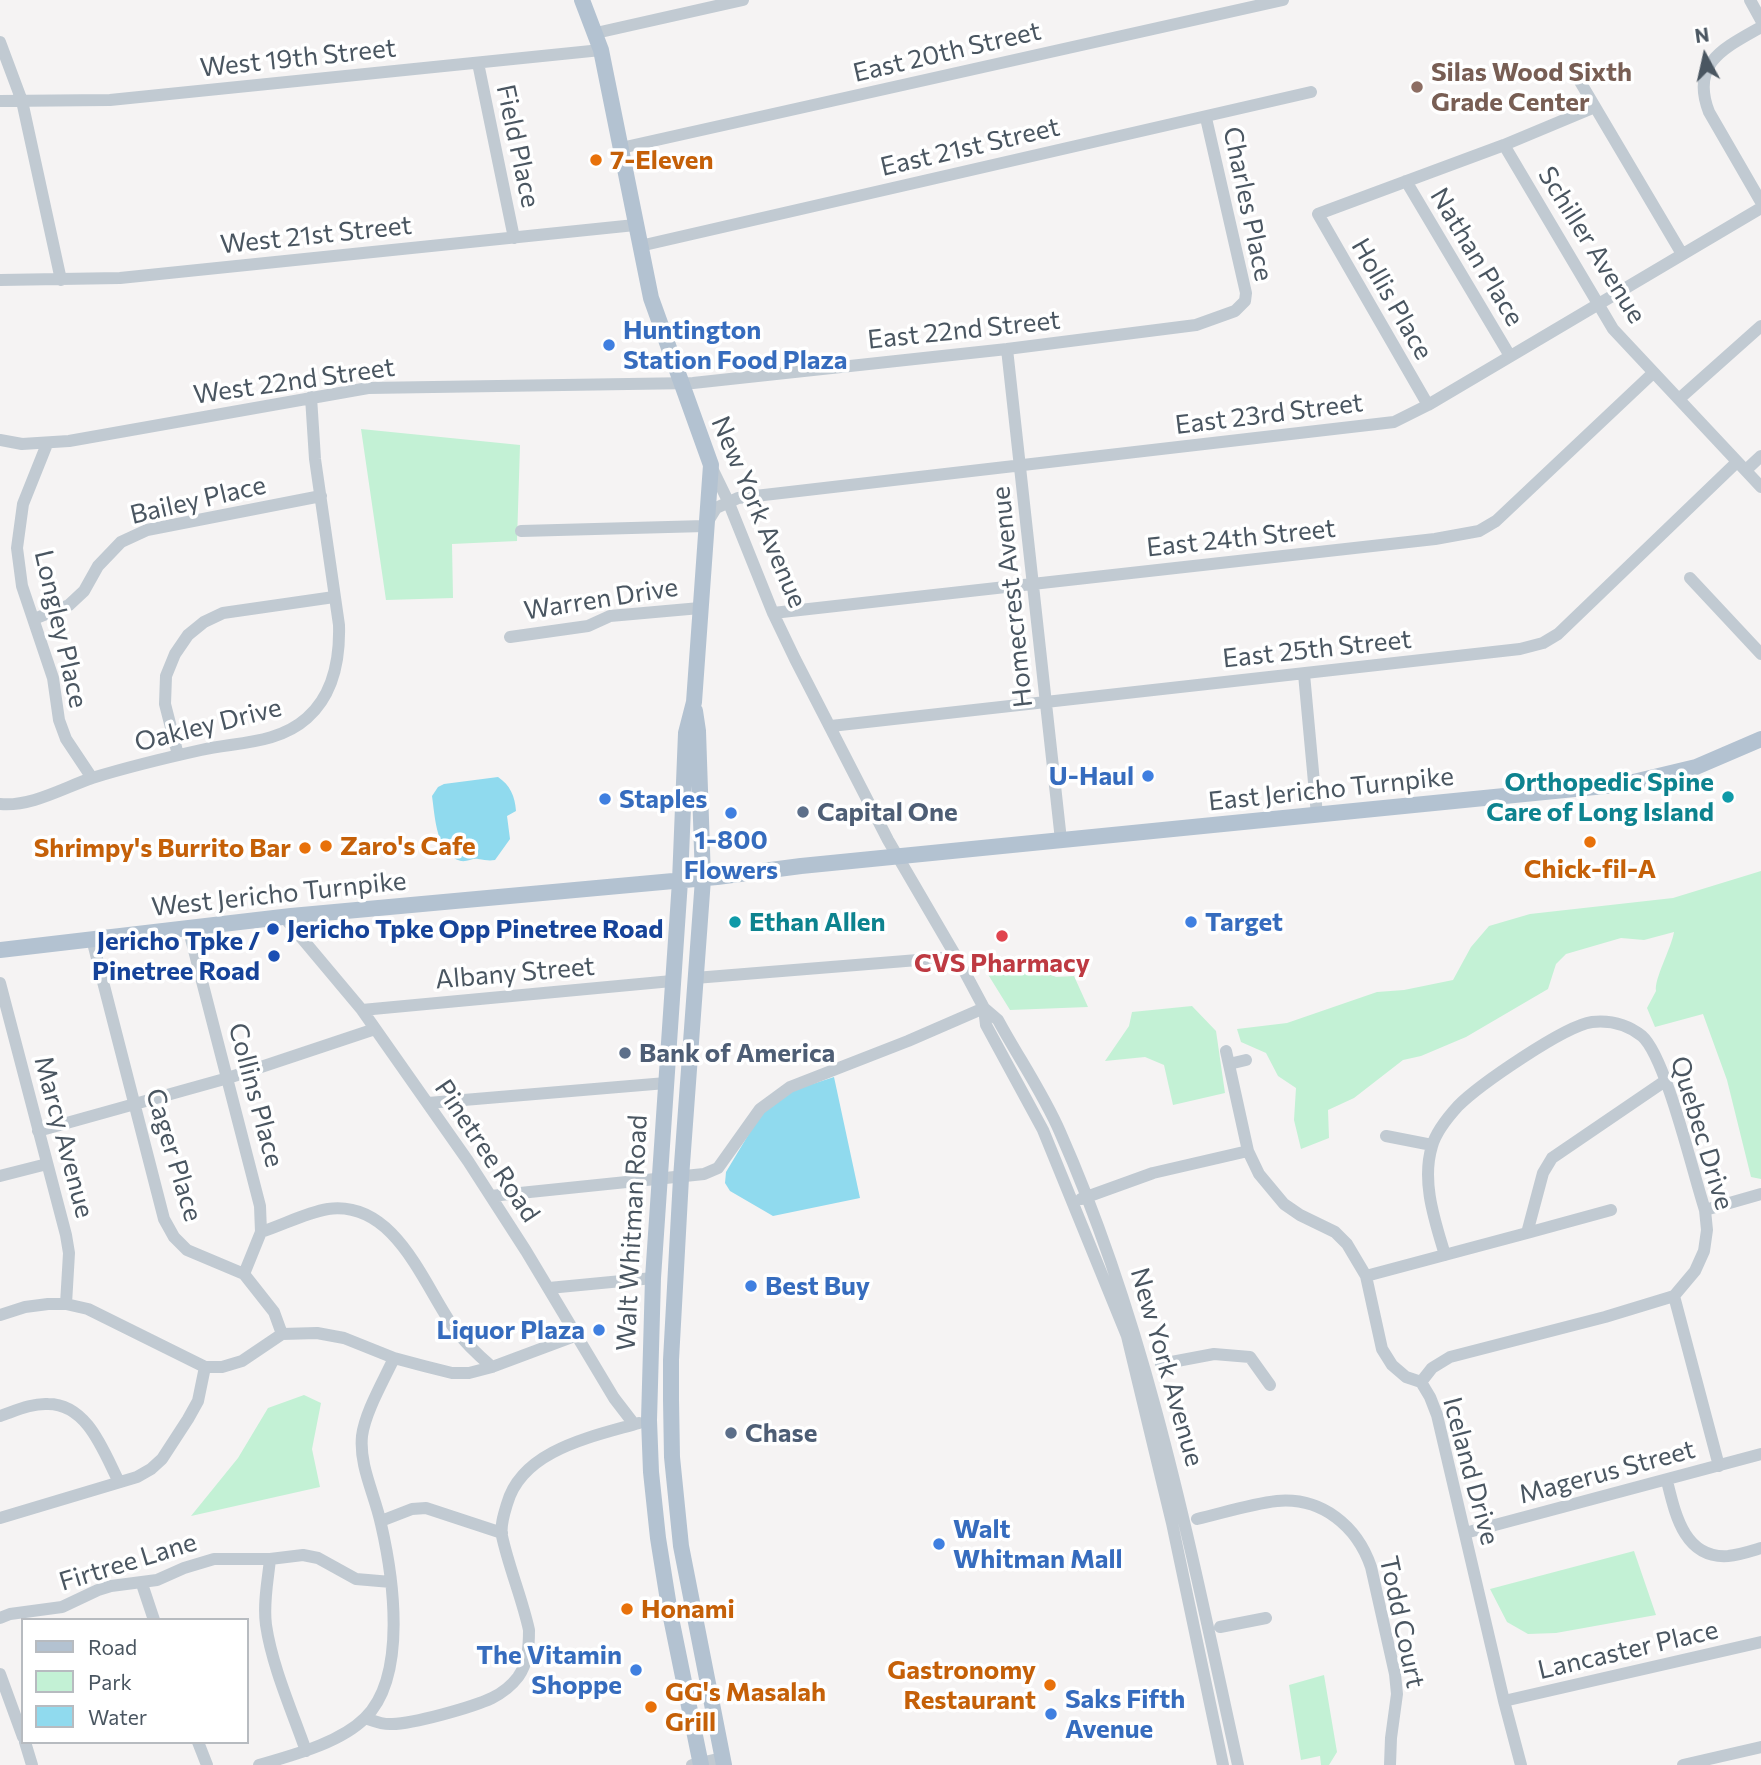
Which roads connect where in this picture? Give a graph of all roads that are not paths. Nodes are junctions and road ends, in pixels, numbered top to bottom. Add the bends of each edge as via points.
1 (582, 0) edge
2 (743, 0) edge
3 (1283, 0) edge
4 (1750, 0) edge
5 (1761, 20) edge
6 (1761, 27) edge
7 (596, 33) junction
8 (0, 42) edge
9 (601, 50) junction
10 (478, 63) junction
11 (1572, 68) dead end
12 (1311, 92) dead end
13 (0, 101) edge
14 (22, 101) junction
15 (1595, 107) junction
16 (1206, 118) junction
17 (1504, 145) junction
18 (621, 148) junction
19 (1406, 181) junction
20 (1761, 202) edge
21 (1761, 208) edge
22 (635, 225) junction
23 (514, 238) junction
24 (640, 246) junction
25 (1682, 254) junction
26 (0, 280) edge
27 (61, 280) junction
28 (1245, 301) joint
29 (1596, 304) junction
30 (1761, 326) edge
31 (1007, 349) junction
32 (1510, 356) junction
33 (1653, 373) junction
34 (680, 383) junction
35 (311, 397) junction
36 (1679, 399) junction
37 (688, 405) junction
38 (1428, 405) junction
39 (0, 440) edge
40 (47, 444) junction
41 (1761, 456) edge
42 (711, 465) junction
43 (1020, 466) junction
44 (1741, 466) junction
45 (1761, 487) edge
46 (321, 496) junction
47 (728, 501) junction
48 (705, 526) junction
49 (521, 531) dead end
50 (1690, 578) dead end
51 (1034, 584) junction
52 (334, 597) junction
53 (700, 608) junction
54 (773, 613) junction
55 (34, 619) junction
56 (510, 637) dead end
57 (1761, 654) edge
58 (1304, 674) junction
59 (694, 702) junction
60 (1047, 702) junction
61 (831, 726) junction
62 (1761, 739) edge
63 (178, 755) junction
64 (92, 778) junction
65 (0, 804) edge
66 (1317, 815) junction
67 (1061, 840) junction
68 (898, 857) junction
69 (703, 878) junction
70 (680, 881) junction
71 (284, 917) junction
72 (188, 927) junction
73 (92, 939) junction
74 (0, 950) edge
75 (955, 957) junction
76 (695, 978) junction
77 (672, 981) junction
78 (0, 983) edge
79 (984, 1008) junction
80 (362, 1010) junction
81 (375, 1030) junction
82 (1246, 1060) dead end
83 (228, 1078) junction
84 (1665, 1081) junction
85 (666, 1083) junction
86 (133, 1104) junction
87 (428, 1104) junction
88 (38, 1131) junction
89 (1385, 1136) dead end
90 (1432, 1145) junction
91 (1248, 1151) junction
92 (47, 1164) junction
93 (0, 1176) edge
94 (681, 1178) junction
95 (659, 1180) junction
96 (1761, 1194) edge
97 (491, 1196) junction
98 (1081, 1199) junction
99 (1611, 1210) dead end
100 (1705, 1210) junction
101 (261, 1232) junction
102 (1527, 1233) junction
103 (1445, 1255) junction
104 (244, 1274) junction
105 (1366, 1276) junction
106 (653, 1278) junction
107 (549, 1288) junction
108 (1674, 1296) junction
109 (66, 1304) junction
110 (0, 1315) edge
111 (282, 1334) junction
112 (575, 1336) junction
113 (394, 1357) junction
114 (1161, 1364) dead end
115 (205, 1367) junction
116 (492, 1367) junction
117 (649, 1372) junction
118 (1421, 1382) junction
119 (1270, 1385) dead end
120 (0, 1416) edge
121 (671, 1418) junction
122 (641, 1422) junction
123 (1761, 1454) edge
124 (1719, 1466) junction
125 (1667, 1481) junction
126 (119, 1482) junction
127 (675, 1494) junction
128 (0, 1518) edge
129 (1197, 1519) dead end
130 (381, 1521) junction
131 (502, 1533) junction
132 (1465, 1533) junction
133 (1761, 1548) edge
134 (270, 1559) junction
135 (391, 1582) junction
136 (142, 1584) junction
137 (0, 1618) edge
138 (153, 1618) edge
139 (1266, 1618) dead end
140 (1220, 1627) dead end
141 (1761, 1643) edge
142 (0, 1674) edge
143 (1504, 1701) junction
144 (365, 1718) junction
145 (21, 1728) edge
146 (25, 1744) edge
147 (199, 1744) edge
148 (1761, 1747) edge
149 (306, 1751) junction
150 (723, 1761) edge
151 (698, 1764) edge
152 (32, 1765) edge
153 (207, 1765) edge
154 (259, 1765) edge
155 (1223, 1765) edge
156 (1238, 1765) edge
157 (1390, 1765) edge
158 (1521, 1765) edge
159 (1682, 1765) edge

1 - 7 main road, New York Avenue
2 - 7 street
3 - 18 street, East 20th Street
4 - 5 street
6 - 20 street via 1722,49 1710,62 1703,79 1703,98
7 - 9 main road, New York Avenue
8 - 14 street
9 - 10 street, West 19th Street
9 - 18 main road, New York Avenue
10 - 14 street, West 19th Street via 123,99
10 - 23 street, Field Place
11 - 15 street
12 - 16 street, East 21st Street
13 - 14 street, West 19th Street
14 - 27 street
15 - 17 street
15 - 25 street
16 - 24 street, East 21st Street
16 - 28 street, Charles Place
17 - 19 street
17 - 29 street, Schiller Avenue
18 - 22 main road, New York Avenue
19 - 32 street, Nathan Place
19 - 38 street, Hollis Place via 1318,214
21 - 25 street, East 23rd Street
22 - 23 street, West 21st Street
22 - 24 main road, New York Avenue
23 - 27 street, West 21st Street
24 - 34 main road, New York Avenue via 651,298
25 - 29 street, East 23rd Street
26 - 27 street, West 21st Street
28 - 31 street, East 22nd Street via 1235,312 1196,325
29 - 32 street, East 23rd Street
29 - 33 street, Schiller Avenue
30 - 36 street
31 - 34 street, East 22nd Street
31 - 43 street, Homecrest Avenue
32 - 38 street, East 23rd Street
33 - 36 street, Schiller Avenue
33 - 51 street, East 24th Street via 1512,508 1479,531
34 - 35 street, West 22nd Street via 377,387
34 - 37 main road, New York Avenue
35 - 40 street, West 22nd Street
35 - 46 street, Oakley Drive
36 - 44 street, Schiller Avenue
37 - 42 main road, New York Avenue
37 - 48 main road, Walt Whitman Road via 699,447
38 - 43 street, East 23rd Street via 1394,422 1363,427
39 - 40 street, West 22nd Street
40 - 55 street, Longley Place via 18,526 22,586
41 - 44 street, East 25th Street
42 - 47 street, New York Avenue
42 - 48 main road, Walt Whitman Road
43 - 47 street, East 23rd Street
43 - 51 street, Homecrest Avenue
44 - 45 street, Schiller Avenue
44 - 58 street, East 25th Street via 1543,643
46 - 52 street, Oakley Drive
46 - 55 street, Bailey Place via 147,530 121,542 69,605
47 - 48 street via 716,508
47 - 54 street, New York Avenue
48 - 49 street
48 - 53 main road, Walt Whitman Road
50 - 57 street
51 - 54 street, East 24th Street
51 - 60 street, Homecrest Avenue
52 - 63 street, Oakley Drive via 339,625 335,673 327,693 307,719 276,737
52 - 63 street via 223,613 188,635 166,676 164,704
53 - 56 street, Warren Drive via 610,616 588,626
53 - 59 main road, Walt Whitman Road
54 - 61 street, New York Avenue
55 - 64 street, Longley Place via 53,678 62,730
58 - 60 street, East 25th Street
58 - 66 street
59 - 69 main road, Walt Whitman Road
59 - 70 main road, Walt Whitman Road via 686,733
60 - 61 street, East 25th Street
60 - 67 street, Homecrest Avenue
61 - 68 street, New York Avenue
62 - 66 main road, East Jericho Turnpike via 1696,767 1625,783
63 - 64 street, Oakley Drive
64 - 65 street, Oakley Drive via 28,801
66 - 67 main road, East Jericho Turnpike
67 - 68 main road, East Jericho Turnpike
68 - 69 main road, West Jericho Turnpike
68 - 75 street, New York Avenue
69 - 70 main road, West Jericho Turnpike
69 - 76 main road, Walt Whitman Road
70 - 71 main road, West Jericho Turnpike
70 - 77 main road, Walt Whitman Road
71 - 72 main road, West Jericho Turnpike
71 - 80 street, Pinetree Road
72 - 73 main road, West Jericho Turnpike
72 - 83 street, Collins Place
73 - 74 main road, West Jericho Turnpike
73 - 86 street, Cager Place
75 - 76 street
75 - 79 street, New York Avenue
76 - 94 main road, Walt Whitman Road
77 - 80 street, Albany Street
77 - 85 main road, Walt Whitman Road
78 - 88 street, Marcy Avenue
79 - 94 street via 790,1087 760,1109 718,1168
79 - 98 street, New York Avenue via 998,1020 1059,1129
80 - 81 street, Pinetree Road
81 - 83 street
81 - 87 street, Pinetree Road
82 - 91 street, Iceland Drive via 1227,1057
83 - 86 street
83 - 101 street, Collins Place via 257,1185
84 - 90 street, Quebec Drive via 1653,1049 1643,1038 1628,1027 1591,1022 1574,1027 1473,1092 1443,1125
84 - 100 street, Quebec Drive
84 - 102 street via 1552,1158 1543,1173
85 - 87 street
85 - 95 main road, Walt Whitman Road
86 - 88 street
86 - 104 street, Cager Place via 164,1219 174,1237 187,1250
87 - 97 street, Pinetree Road
88 - 92 street, Marcy Avenue
89 - 90 street
90 - 103 street, Quebec Drive via 1430,1198
91 - 98 street via 1153,1173
91 - 105 street, Iceland Drive via 1259,1174 1284,1204 1335,1232
92 - 93 street
92 - 109 street, Marcy Avenue via 69,1253
94 - 95 street
94 - 121 main road, Walt Whitman Road
95 - 97 street
95 - 106 main road, Walt Whitman Road
96 - 100 street
97 - 107 street, Pinetree Road
98 - 155 street, New York Avenue via 1127,1336
98 - 156 street, New York Avenue via 1134,1328 1185,1520
99 - 102 street
100 - 108 street, Quebec Drive via 1704,1251 1695,1271
101 - 104 street, Collins Place
101 - 116 street via 329,1209 344,1209 378,1221 394,1233 454,1328
102 - 103 street
103 - 105 street
104 - 111 street, Cager Place via 274,1312
105 - 118 street, Iceland Drive via 1382,1349 1406,1377
106 - 107 street
106 - 117 main road, Walt Whitman Road
107 - 112 street, Pinetree Road
108 - 118 street via 1450,1357
108 - 124 street
109 - 110 street via 35,1305
109 - 115 street via 88,1309
111 - 113 street via 344,1338
111 - 115 street via 242,1361
112 - 116 street
112 - 122 street, Pinetree Road via 614,1398
113 - 116 street via 452,1373
113 - 130 street via 362,1434 362,1452
114 - 119 street via 1214,1354 1250,1357
115 - 126 street via 198,1401 162,1459 137,1477
117 - 121 main road via 657,1406
117 - 122 main road, Walt Whitman Road
118 - 132 street, Iceland Drive via 1437,1415
120 - 126 street via 50,1403 65,1407 92,1430
121 - 127 main road, Walt Whitman Road
122 - 127 main road via 658,1420 663,1424
122 - 131 street via 571,1446 529,1467 509,1496
122 - 151 main road, Walt Whitman Road
123 - 124 street, Magerus Street
124 - 125 street, Magerus Street
125 - 132 street, Magerus Street
125 - 133 street via 1676,1517 1695,1546 1727,1556
126 - 128 street
127 - 150 main road, Walt Whitman Road
129 - 157 street, Todd Court via 1277,1501 1299,1502 1320,1507 1353,1531 1371,1567 1395,1674
130 - 131 street via 412,1508 426,1508
130 - 135 street
131 - 144 street via 530,1630 526,1662 518,1677 492,1698 408,1723 388,1725
132 - 143 street, Iceland Drive
134 - 135 street, Firtree Lane via 303,1555 356,1579
134 - 136 street, Firtree Lane via 214,1559
134 - 149 street via 266,1624
135 - 144 street via 389,1674
136 - 137 street, Firtree Lane via 111,1586 62,1607
136 - 138 street
139 - 140 street
141 - 143 street, Lancaster Place
142 - 145 street
143 - 158 street, Iceland Drive
144 - 149 street
146 - 152 street
147 - 153 street
148 - 159 street
149 - 154 street
150 - 151 street

